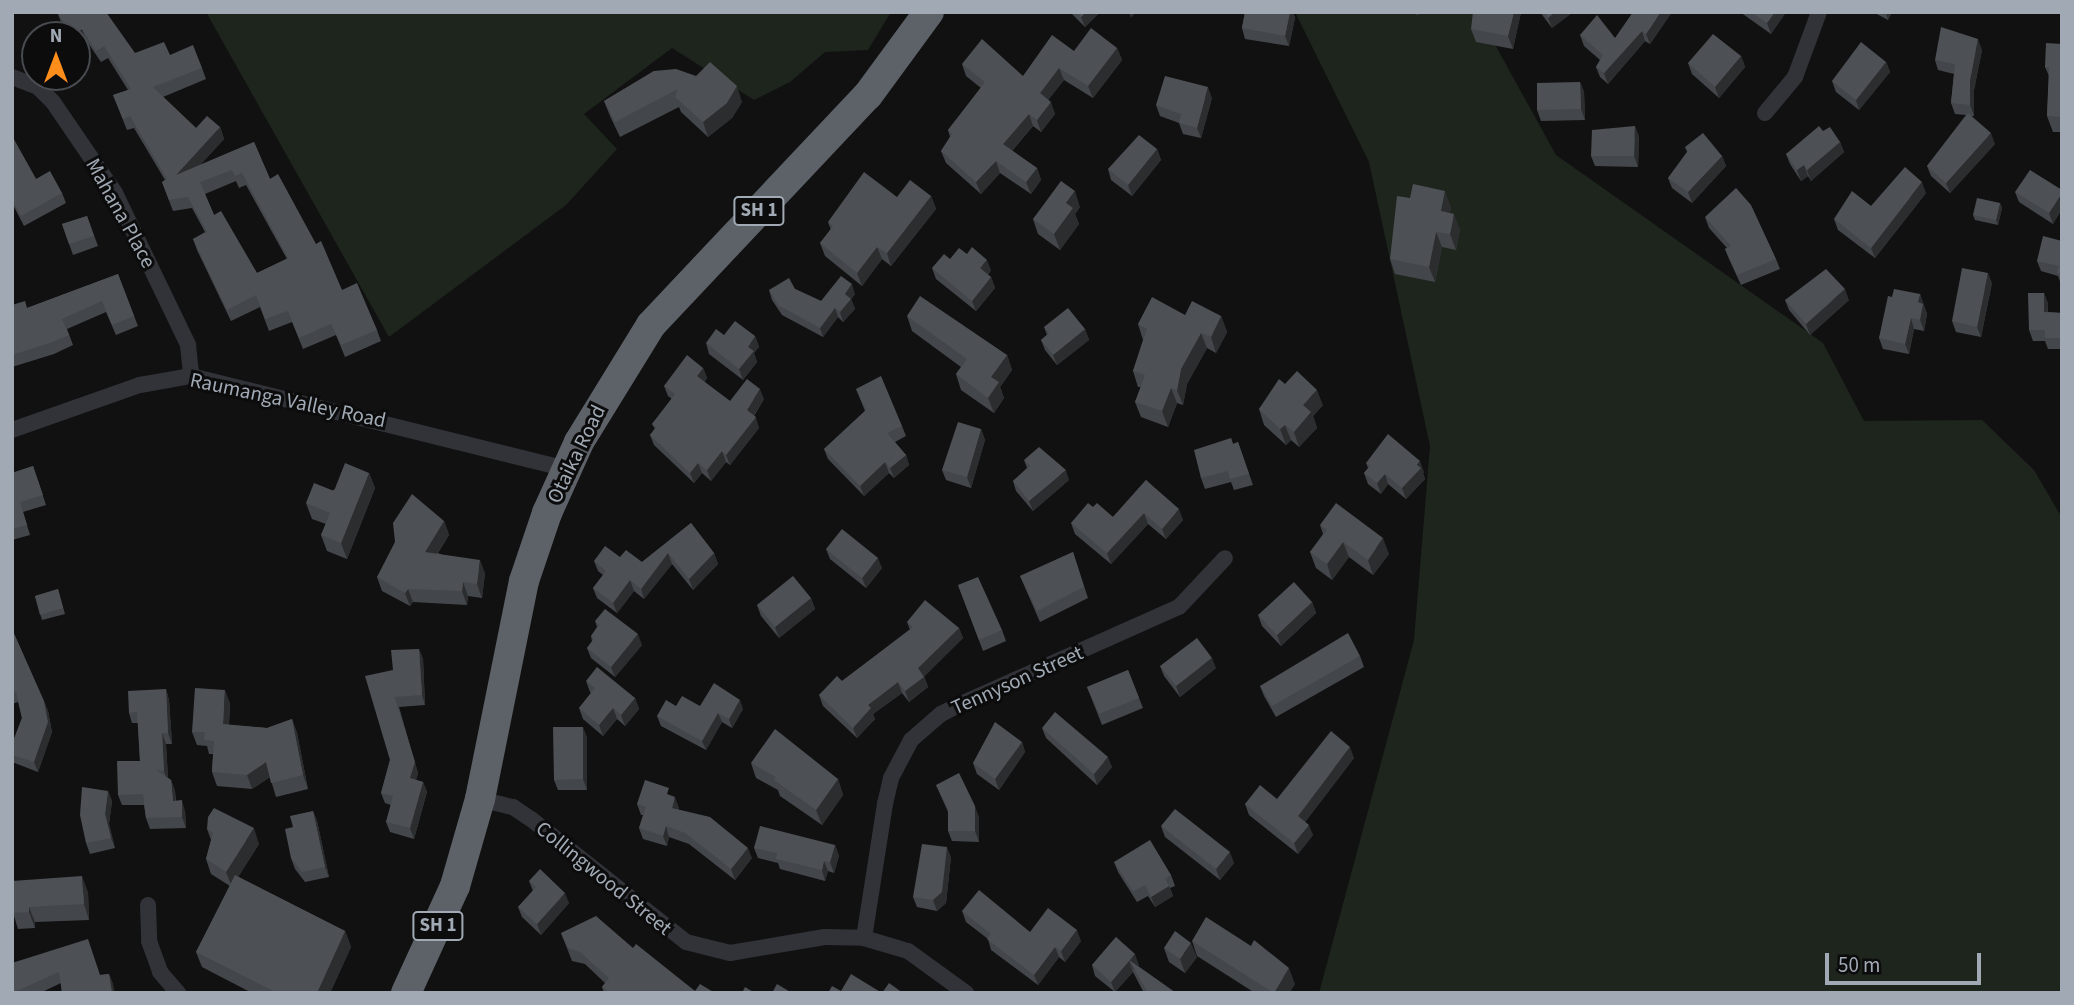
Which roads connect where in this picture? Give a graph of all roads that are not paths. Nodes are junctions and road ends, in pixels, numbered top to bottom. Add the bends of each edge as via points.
1 (929, 12) edge
2 (1819, 12) edge
3 (12, 77) edge
4 (1765, 113) dead end
5 (191, 376) junction
6 (12, 430) edge
7 (566, 468) junction
8 (1225, 558) dead end
9 (481, 799) junction
10 (148, 905) dead end
11 (863, 938) junction
12 (178, 993) edge
13 (406, 993) edge
14 (966, 993) edge

1 - 7 highway, Otaika Road / SH 1 via 868,95 651,325 614,379
2 - 4 street via 1795,77
3 - 5 street, Mahana Place via 38,87 53,102 115,194 188,345
5 - 6 street, Raumanga Valley Road via 140,385
5 - 7 street, Raumanga Valley Road
7 - 9 highway, Otaika Road / SH 1 via 524,581
8 - 11 street, Tennyson Street via 1179,607 952,709 911,740 891,778
9 - 11 street, Collingwood Street via 513,807 531,819 686,943 730,953 825,937
9 - 13 highway, Otaika Road / SH 1 via 454,886
10 - 12 street via 149,941 159,972
11 - 14 street, Collingwood Street via 908,951

